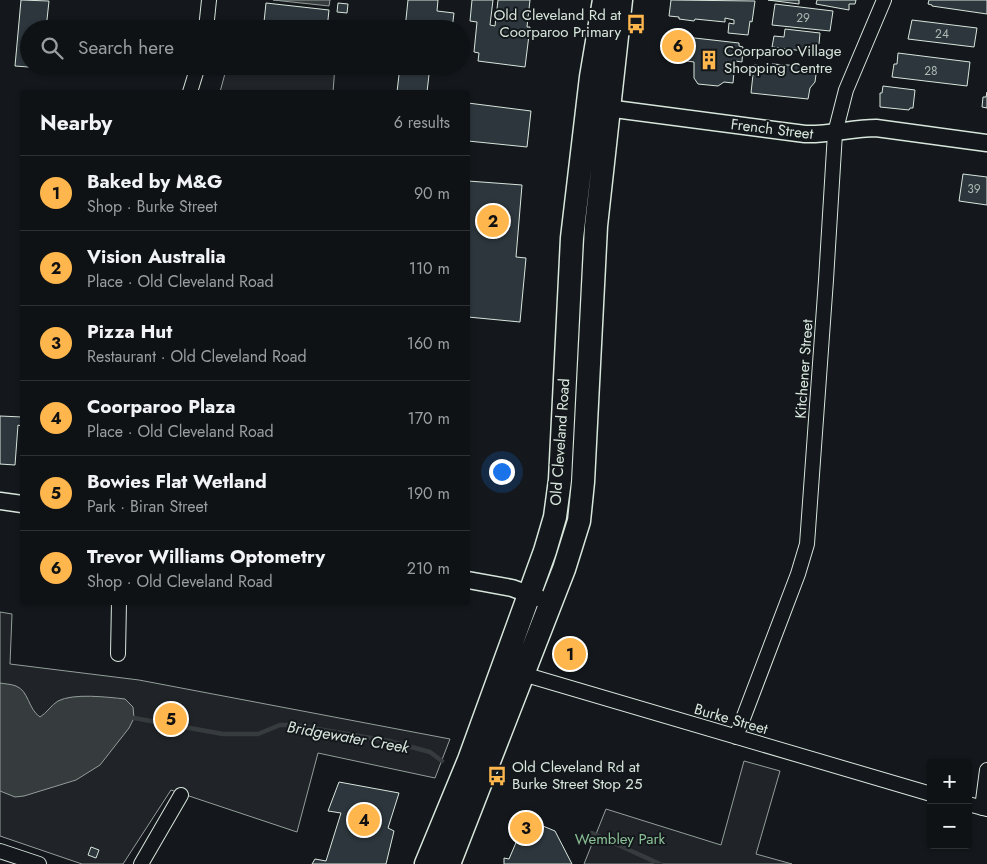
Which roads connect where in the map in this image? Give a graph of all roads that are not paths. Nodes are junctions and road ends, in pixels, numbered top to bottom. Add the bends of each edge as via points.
1 (209, 0) edge
2 (604, 0) edge
3 (621, 0) edge
4 (884, 0) edge
5 (207, 20) edge
6 (195, 75) edge
7 (191, 90) edge
8 (598, 107) junction
9 (835, 132) junction
10 (987, 143) edge
11 (0, 500) edge
12 (20, 504) edge
13 (470, 580) edge
14 (529, 594) junction
15 (550, 602) junction
16 (119, 605) edge
17 (118, 654) dead end
18 (522, 674) junction
19 (736, 737) junction
20 (987, 770) edge
21 (927, 793) edge
22 (181, 795) dead end
23 (972, 805) edge
24 (985, 808) edge
25 (0, 851) edge
26 (455, 859) edge
27 (39, 864) edge
28 (141, 864) edge
29 (426, 864) edge

1 - 5 street
2 - 8 highway, Old Cleveland Road via 596,42
3 - 8 highway, Old Cleveland Road
4 - 9 street, Kitchener Street via 846,90
6 - 7 street
8 - 9 street, French Street via 804,134
8 - 14 highway, Old Cleveland Road via 572,238 558,499 552,528
8 - 15 highway, Old Cleveland Road via 596,226 580,513 576,535
9 - 10 street, French Street via 876,128
9 - 19 street, Kitchener Street via 807,544
11 - 12 street
13 - 14 street
14 - 15 street
14 - 29 highway, Old Cleveland Road via 469,760
15 - 18 highway, Old Cleveland Road
16 - 17 street
18 - 19 street, Burke Street
18 - 26 highway, Old Cleveland Road
19 - 21 street, Burke Street
20 - 24 street
22 - 28 street
23 - 24 street
25 - 27 street

